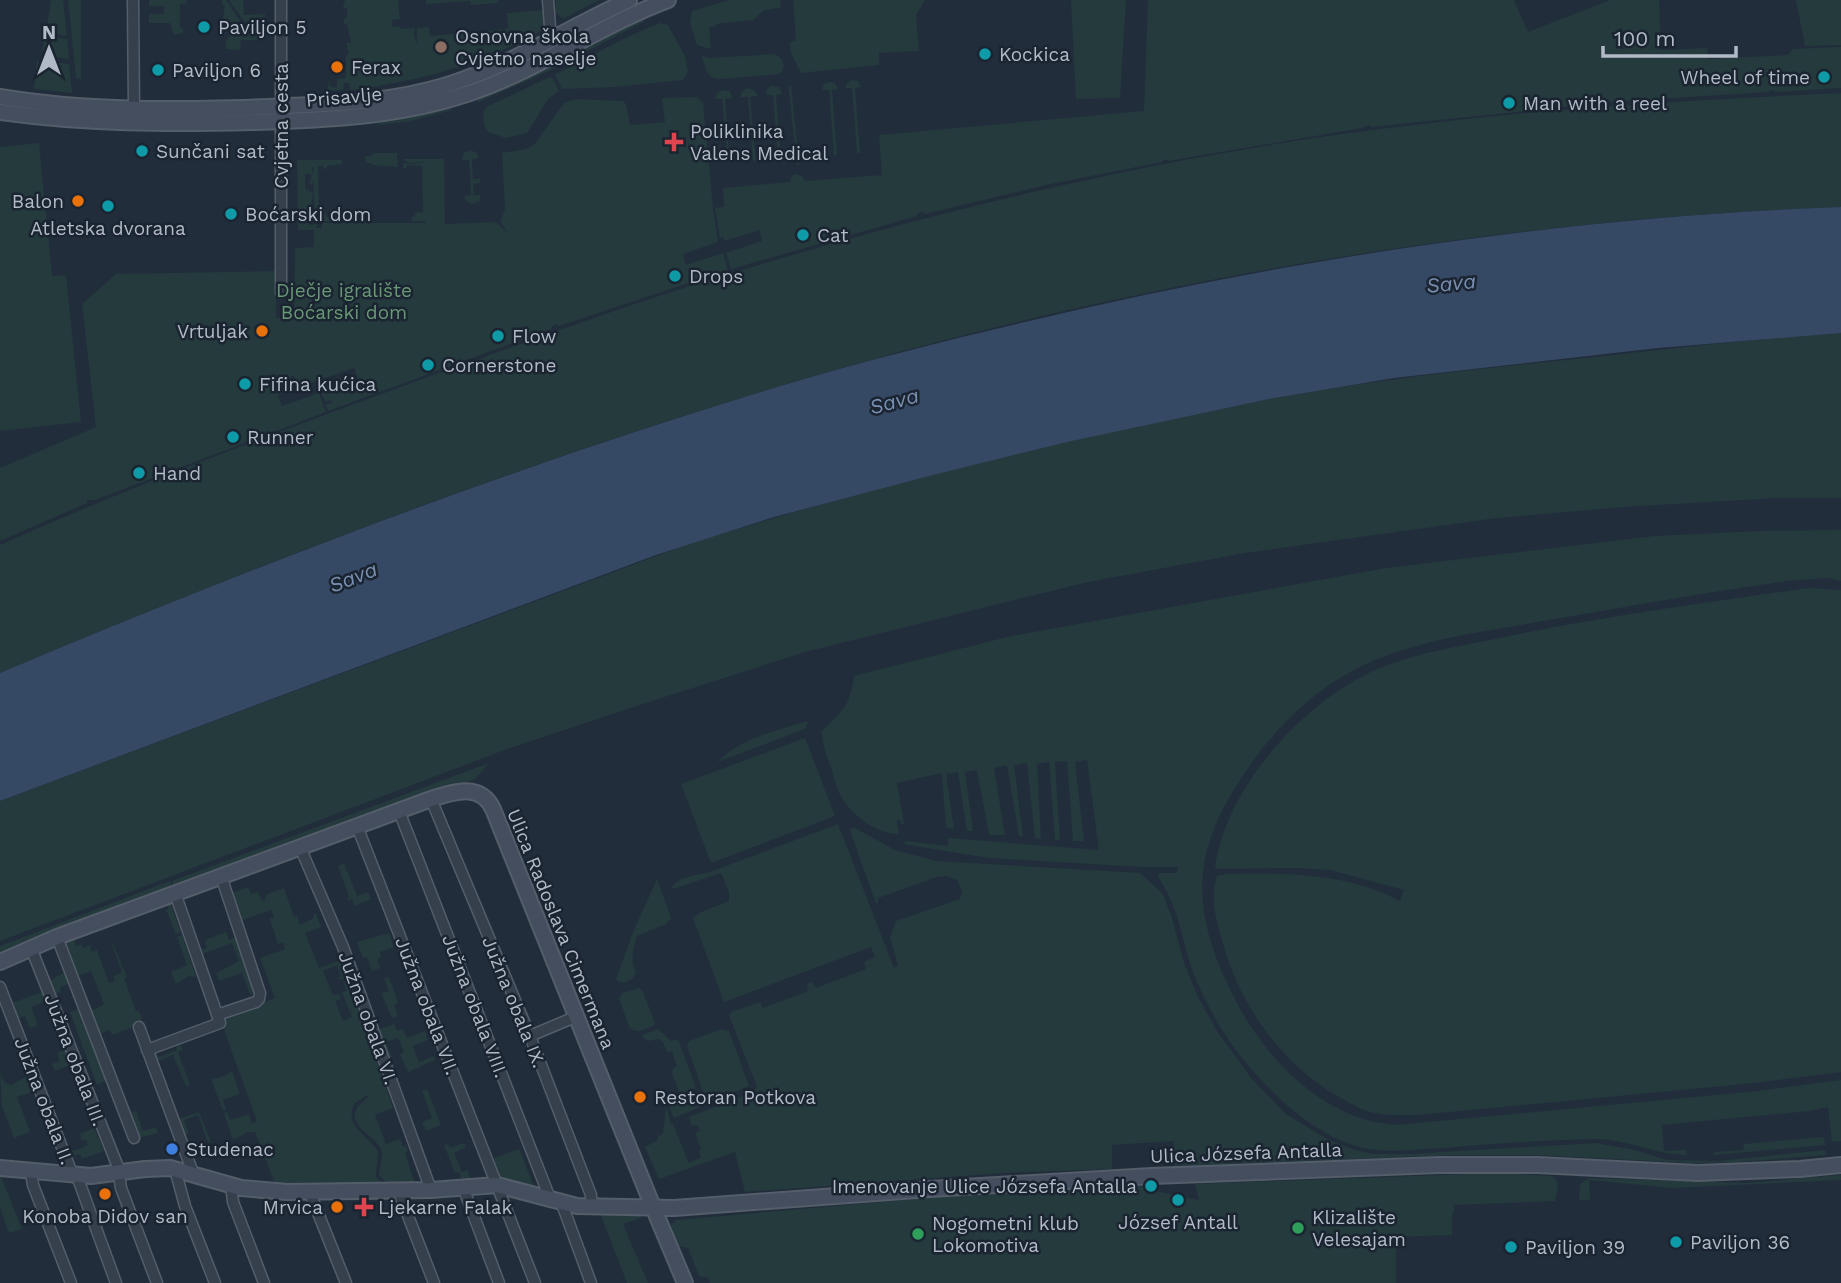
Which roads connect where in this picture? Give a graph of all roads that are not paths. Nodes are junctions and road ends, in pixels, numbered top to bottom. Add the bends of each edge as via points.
1 (133, 0) edge
2 (281, 0) edge
3 (548, 0) edge
4 (629, 0) edge
5 (668, 0) edge
6 (551, 40) junction
7 (0, 97) edge
8 (134, 110) junction
9 (0, 112) edge
10 (281, 114) junction
11 (281, 293) dead end
12 (431, 799) junction
13 (399, 811) junction
14 (357, 826) junction
15 (300, 847) junction
16 (221, 876) junction
17 (176, 893) junction
18 (57, 937) junction
19 (32, 948) junction
20 (0, 962) edge
21 (0, 987) edge
22 (575, 1017) junction
23 (219, 1019) junction
24 (139, 1027) dead end
25 (530, 1036) junction
26 (147, 1050) junction
27 (134, 1138) dead end
28 (1841, 1165) edge
29 (0, 1168) edge
30 (175, 1169) junction
31 (32, 1172) junction
32 (118, 1173) junction
33 (193, 1173) junction
34 (75, 1176) junction
35 (231, 1185) junction
36 (497, 1185) junction
37 (463, 1187) junction
38 (398, 1190) junction
39 (431, 1190) junction
40 (310, 1193) junction
41 (556, 1203) junction
42 (592, 1207) junction
43 (653, 1207) junction
44 (71, 1283) edge
45 (116, 1283) edge
46 (157, 1283) edge
47 (215, 1283) edge
48 (264, 1283) edge
49 (346, 1283) edge
50 (434, 1283) edge
51 (499, 1283) edge
52 (535, 1283) edge
53 (591, 1283) edge
54 (685, 1283) edge

1 - 8 street
2 - 10 street, Cvjetna cesta
3 - 6 street
4 - 6 street, Prisavlje
5 - 10 street, Prisavlje via 515,75 446,101 370,116
6 - 10 street, Prisavlje via 485,72 432,89
7 - 8 street, Prisavlje
8 - 10 street, Prisavlje
9 - 10 street, Prisavlje via 131,124
10 - 11 street, Cvjetna cesta
12 - 13 street, Ulica Radoslava Cimermana
12 - 22 street, Ulica Radoslava Cimermana via 464,790 478,793 490,803
12 - 25 street, Južna obala IX.
13 - 14 street, Ulica Radoslava Cimermana
13 - 41 street, Južna obala VIII.
14 - 15 street, Ulica Radoslava Cimermana
14 - 36 street, Južna obala VII.
15 - 16 street, Ulica Radoslava Cimermana
15 - 39 street, Južna obala VI. via 343,947
16 - 17 street, Ulica Radoslava Cimermana
16 - 23 street via 260,993 256,1002
17 - 18 street, Ulica Radoslava Cimermana
17 - 23 street
18 - 19 street, Ulica Radoslava Cimermana
18 - 27 street, Južna obala III.
19 - 20 street, Ulica Radoslava Cimermana
19 - 32 street, Južna obala III.
21 - 34 street, Južna obala II.
22 - 25 street
22 - 43 street, Ulica Radoslava Cimermana
23 - 26 street
24 - 26 street
25 - 42 street, Južna obala IX.
26 - 33 street
28 - 43 street, Ulica Józsefa Antalla via 1698,1173 1439,1165 1138,1177
29 - 31 street, Ulica Józsefa Antalla
30 - 32 street, Ulica Józsefa Antalla
30 - 33 street, Ulica Józsefa Antalla
30 - 47 street
31 - 34 street, Ulica Józsefa Antalla
31 - 44 street
32 - 34 street, Ulica Józsefa Antalla
32 - 46 street, Južna obala III.
33 - 35 street, Ulica Józsefa Antalla
34 - 45 street, Južna obala II.
35 - 40 street, Ulica Józsefa Antalla
35 - 48 street via 233,1202
36 - 37 street, Ulica Józsefa Antalla
36 - 41 street, Ulica Józsefa Antalla
36 - 52 street, Južna obala VII.
37 - 39 street, Ulica Józsefa Antalla
37 - 51 street
38 - 39 street, Ulica Józsefa Antalla
38 - 40 street, Ulica Józsefa Antalla
38 - 50 street
40 - 49 street
41 - 42 street, Ulica Józsefa Antalla
41 - 53 street, Južna obala VIII.
42 - 43 street, Ulica Józsefa Antalla
43 - 54 street, Ulica Radoslava Cimermana

